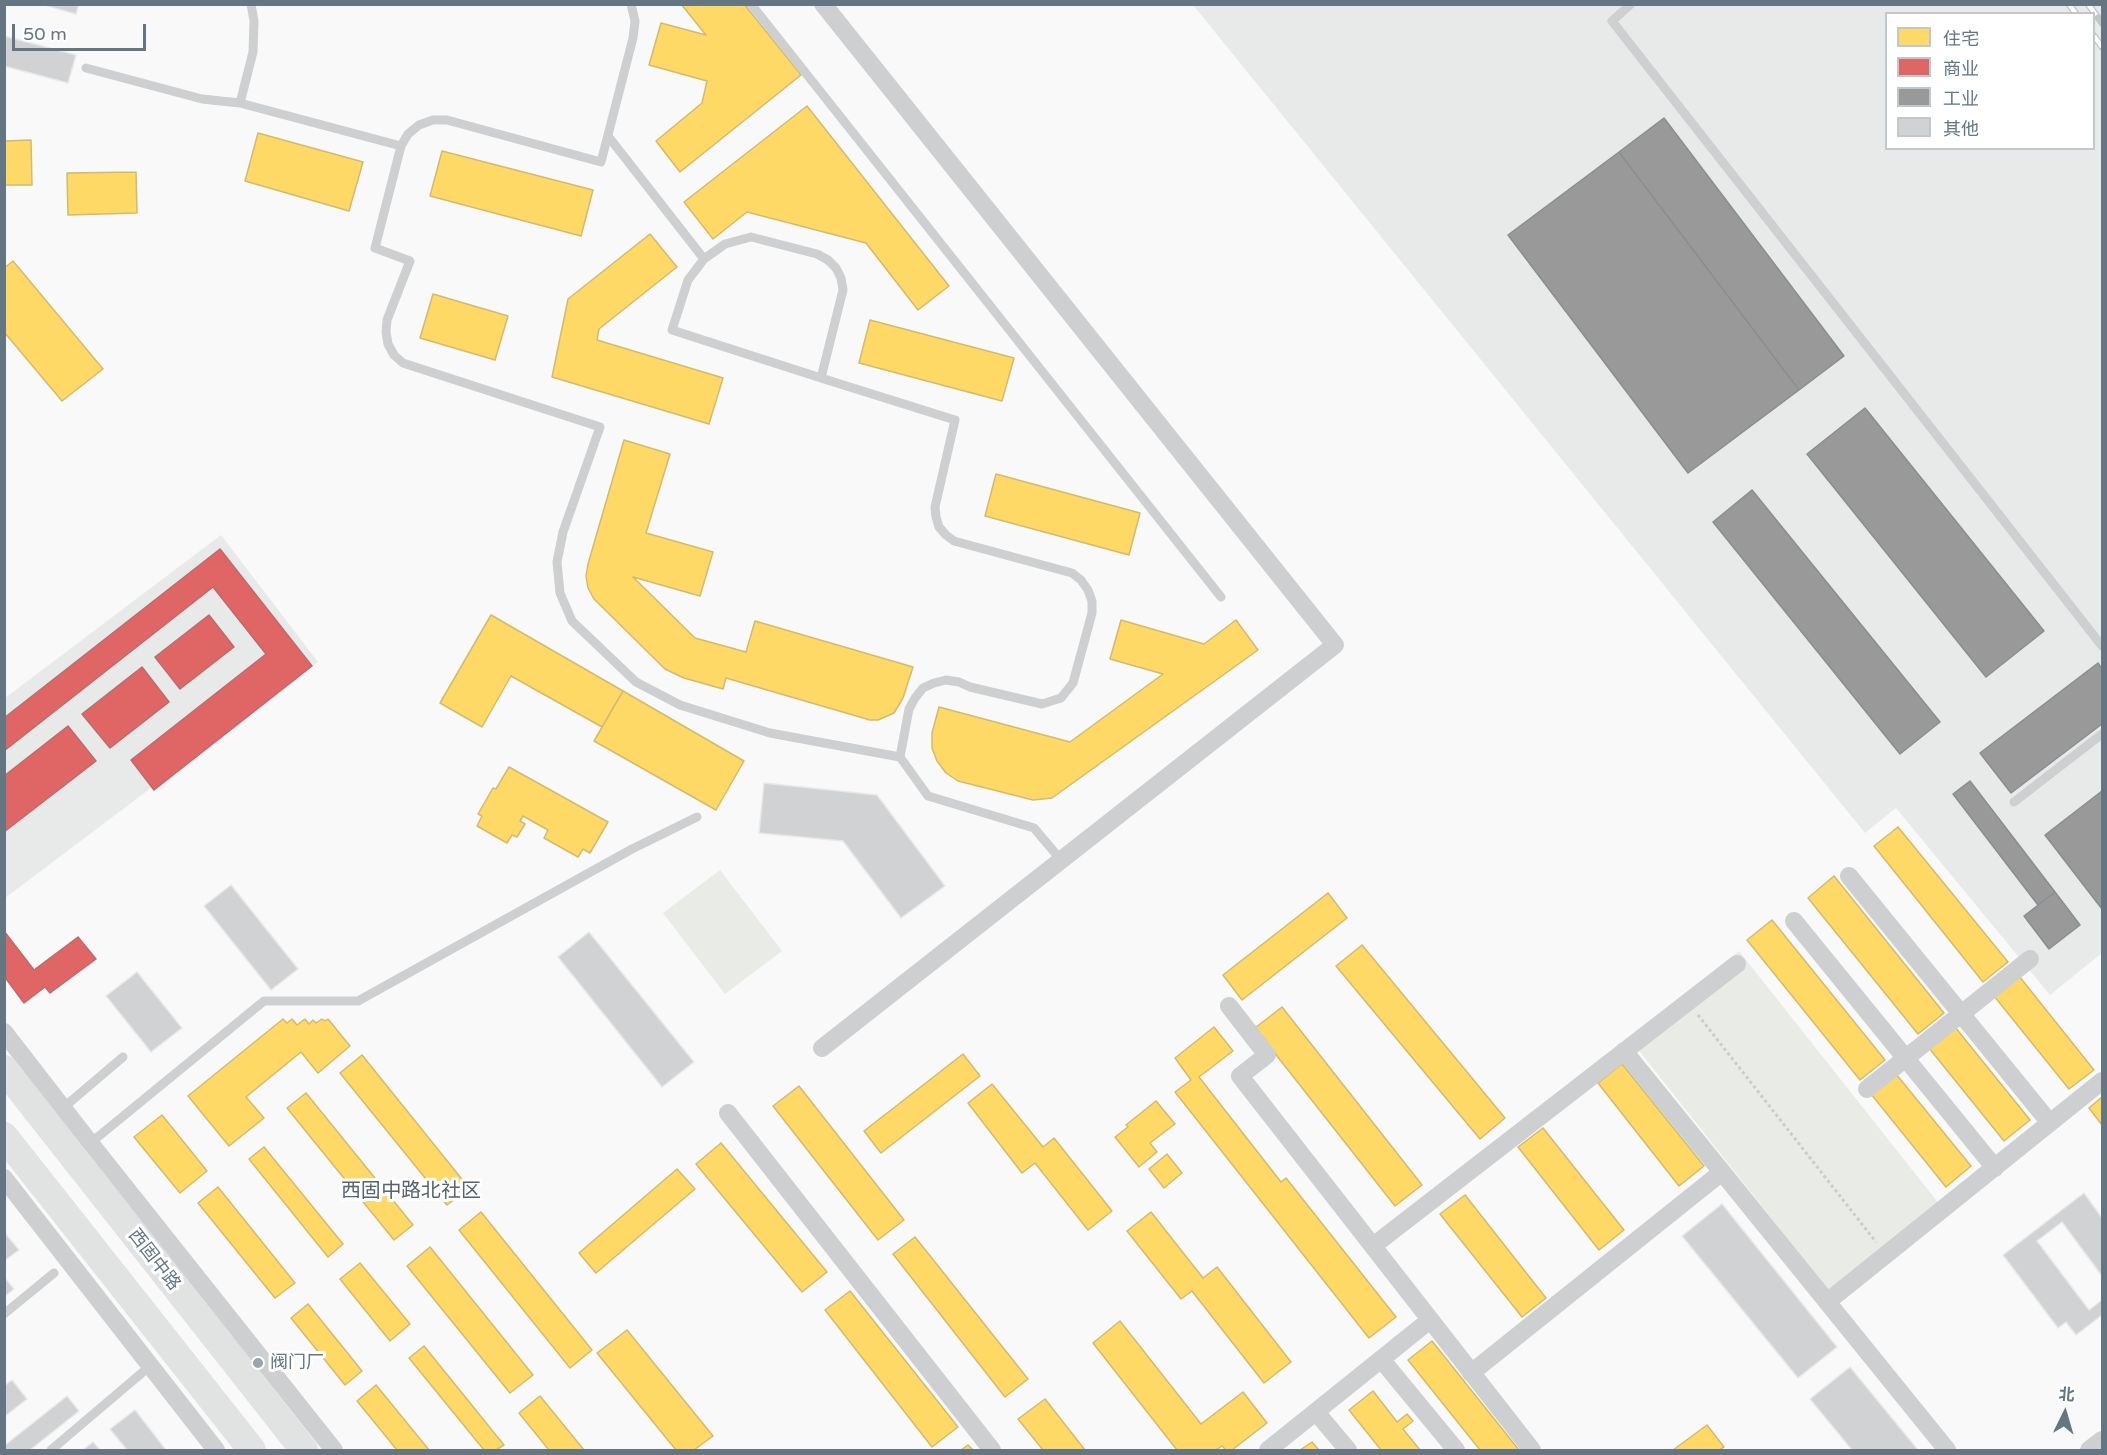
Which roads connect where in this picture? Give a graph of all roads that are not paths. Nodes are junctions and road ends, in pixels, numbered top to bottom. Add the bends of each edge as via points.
1 (251, 4) edge
2 (631, 4) edge
3 (751, 4) edge
4 (823, 4) edge
5 (1631, 4) edge
6 (86, 68) dead end
7 (240, 103) junction
8 (608, 136) junction
9 (401, 147) junction
10 (704, 259) junction
11 (821, 378) junction
12 (1221, 597) dead end
13 (2103, 646) edge
14 (2103, 734) edge
15 (900, 757) junction
16 (2014, 802) dead end
17 (697, 817) dead end
18 (1061, 860) junction
19 (1849, 876) dead end
20 (1794, 921) dead end
21 (2030, 959) dead end
22 (1737, 964) dead end
23 (1229, 1006) dead end
24 (1961, 1014) junction
25 (822, 1048) dead end
26 (1624, 1051) junction
27 (123, 1057) dead end
28 (1906, 1058) junction
29 (9, 1065) edge
30 (2103, 1081) edge
31 (1867, 1089) dead end
32 (63, 1108) junction
33 (728, 1113) dead end
34 (2050, 1123) junction
35 (4, 1136) edge
36 (81, 1151) junction
37 (1995, 1168) junction
38 (1722, 1172) junction
39 (4, 1178) edge
40 (1372, 1246) junction
41 (54, 1273) dead end
42 (1827, 1302) junction
43 (4, 1314) edge
44 (1430, 1320) junction
45 (1382, 1359) junction
46 (150, 1366) junction
47 (1472, 1373) junction
48 (1316, 1412) junction
49 (2103, 1440) edge
50 (51, 1450) edge
51 (216, 1450) edge
52 (252, 1450) edge
53 (304, 1450) edge
54 (334, 1450) edge
55 (992, 1450) edge
56 (1269, 1450) edge
57 (1348, 1450) edge
58 (1456, 1450) edge
59 (1532, 1450) edge
60 (1947, 1450) edge
61 (2089, 1450) edge

1 - 7 lane via 253,52
2 - 8 lane via 633,38
3 - 12 lane
4 - 18 street via 1335,645
5 - 13 lane via 1611,21
6 - 7 lane via 202,99
7 - 9 lane
8 - 9 lane via 601,162 447,120 419,125
8 - 10 lane
9 - 15 lane via 375,248 410,261 387,320 388,344 394,355 404,363 600,427 563,532 557,562 560,593 572,621 636,682 680,705 770,733
10 - 11 lane via 688,280 672,330
10 - 11 lane via 725,244 751,237 817,254 836,268 843,290
11 - 15 lane via 955,420 935,507 939,527 954,541 1072,573 1081,580 1092,601 1073,683 1061,698 1042,704 959,682 934,682 923,688 909,709
14 - 16 lane
15 - 18 lane via 928,796 1034,828
17 - 36 lane via 358,1000 264,1001
18 - 25 street
19 - 24 street
20 - 28 street
21 - 24 street
22 - 26 street
23 - 40 street via 1267,1055 1240,1076
24 - 28 street
24 - 34 street
26 - 38 street
26 - 40 street
27 - 32 lane
28 - 31 street
28 - 37 street
29 - 32 street
29 - 36 main road, 西固中路
30 - 34 street
32 - 36 street
33 - 55 street
34 - 37 street
35 - 52 main road
36 - 53 main road, 西固中路
36 - 54 street
37 - 42 street
38 - 42 street
38 - 47 street
39 - 46 street
40 - 44 street
41 - 43 lane
42 - 60 street
44 - 45 street
44 - 47 street
45 - 48 street
45 - 58 street
46 - 50 lane
46 - 51 street
47 - 59 street
48 - 56 street
48 - 57 street
49 - 61 street

